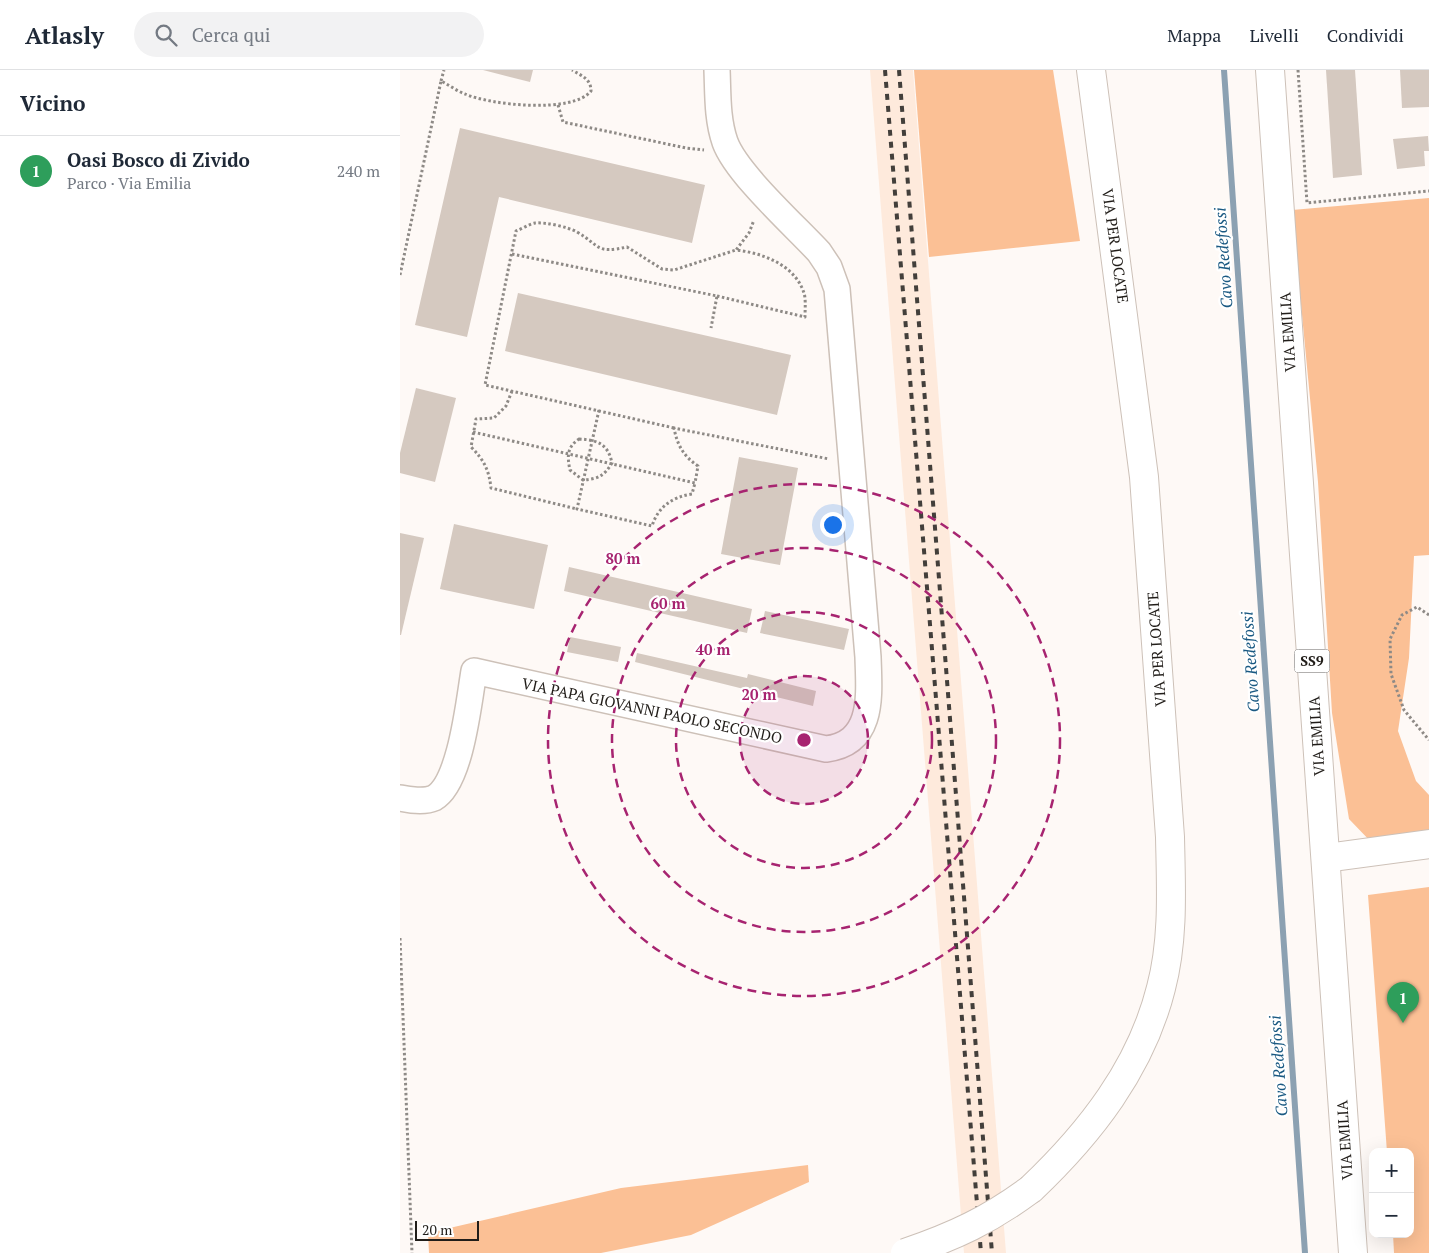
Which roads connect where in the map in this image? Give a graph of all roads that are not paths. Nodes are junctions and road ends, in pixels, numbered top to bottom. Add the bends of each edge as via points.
1 (717, 70) edge
2 (1091, 70) edge
3 (1270, 70) edge
4 (400, 798) edge
5 (1429, 844) edge
6 (1326, 858) junction
7 (906, 1253) edge
8 (1353, 1253) edge

1 - 4 street, VIA PAPA GIOVANNI PAOLO SECONDO via 720,124 726,144 741,169 819,252 829,267 836,289 868,657 869,701 864,722 852,740 838,748 826,749 474,672 460,752 449,780 433,798
2 - 7 main road, VIA PER LOCATE, bridge via 1144,477 1170,837 1172,893 1169,942 1161,988 1123,1080 1068,1154 1031,1189 981,1223
3 - 6 main road, VIA EMILIA / SS9
5 - 6 main road
6 - 8 main road, VIA EMILIA / SS9

